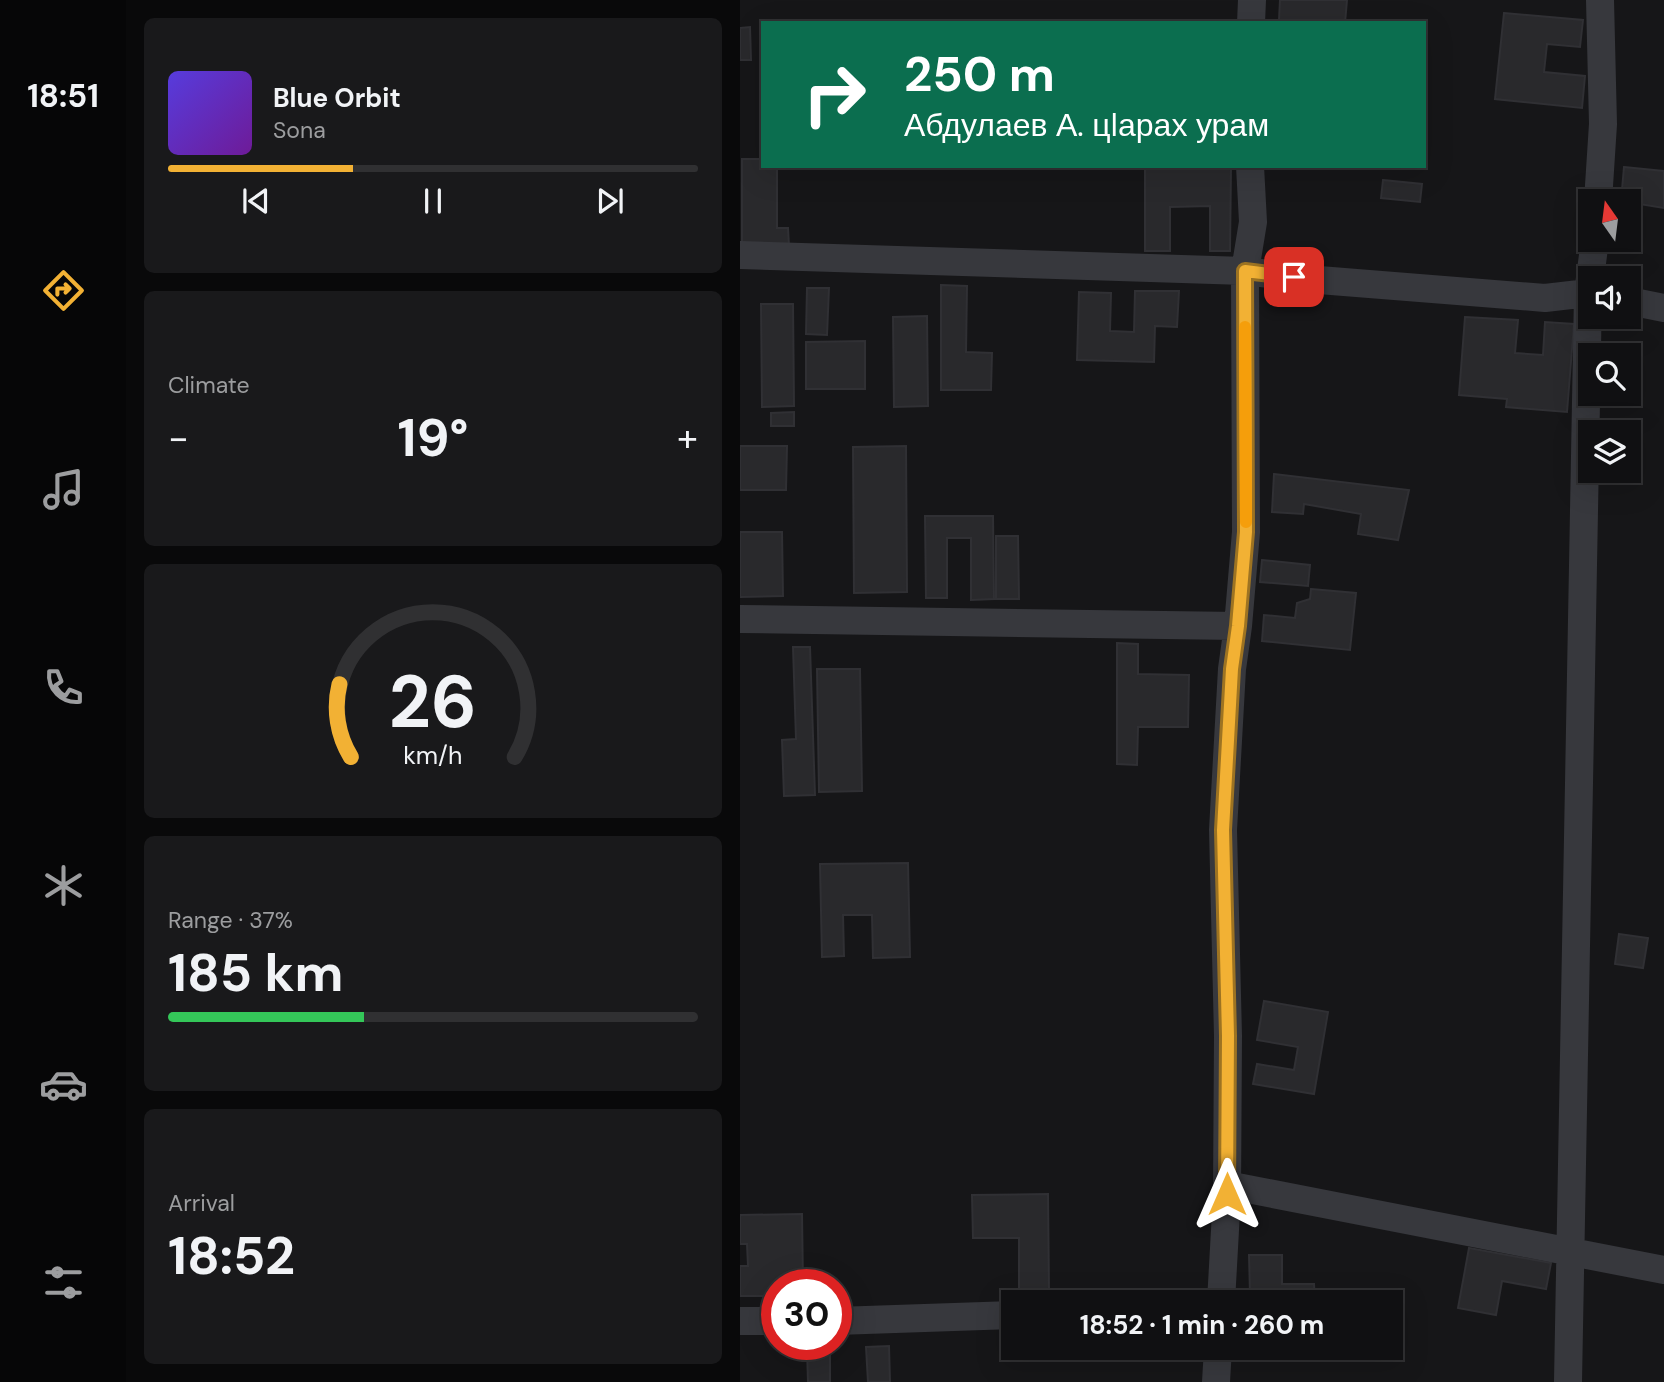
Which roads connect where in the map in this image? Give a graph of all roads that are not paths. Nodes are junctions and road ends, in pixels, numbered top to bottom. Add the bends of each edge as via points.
1 (1252, 0) edge
2 (1600, 0) edge
3 (1251, 21) edge
4 (1250, 168) edge
5 (1599, 189) edge
6 (740, 255) edge
7 (1245, 271) junction
8 (1578, 294) edge
9 (1641, 303) edge
10 (1664, 308) edge
11 (1588, 329) edge
12 (740, 619) edge
13 (1238, 626) junction
14 (1227, 1185) junction
15 (1570, 1251) junction
16 (1664, 1270) edge
17 (1222, 1290) edge
18 (1001, 1315) edge
19 (852, 1320) edge
20 (740, 1321) edge
21 (761, 1321) edge
22 (1218, 1360) edge
23 (1217, 1382) edge
24 (1568, 1382) edge

1 - 3 street
2 - 5 street via 1603,124
4 - 7 street via 1253,222
6 - 7 street
7 - 8 street via 1544,298
7 - 13 street via 1246,532
9 - 10 street
11 - 15 street
12 - 13 street
13 - 14 street via 1223,830
14 - 15 street
14 - 17 street
15 - 16 street
15 - 24 street
18 - 19 street
20 - 21 street
22 - 23 street

